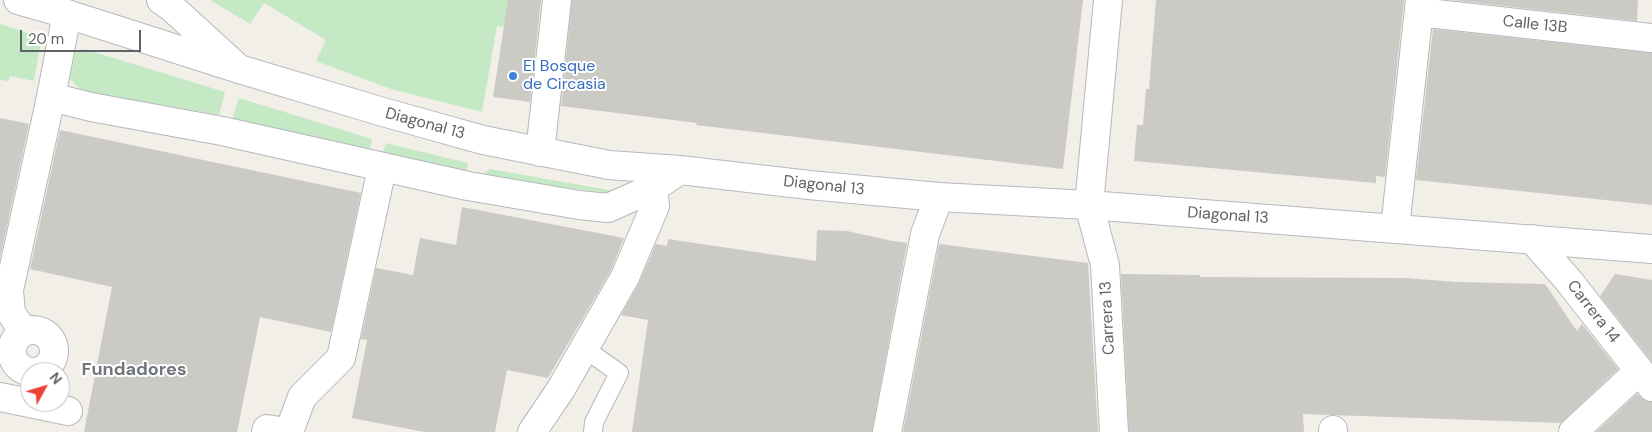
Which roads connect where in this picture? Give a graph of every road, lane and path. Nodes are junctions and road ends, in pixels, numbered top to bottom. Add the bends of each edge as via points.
1 (18, 0) edge
2 (161, 0) edge
3 (557, 0) edge
4 (1108, 0) edge
5 (1420, 6) edge
6 (67, 14) junction
7 (1652, 38) edge
8 (239, 70) junction
9 (51, 97) junction
10 (540, 152) junction
11 (382, 168) junction
12 (680, 170) junction
13 (653, 188) junction
14 (939, 197) junction
15 (1089, 205) junction
16 (1395, 228) junction
17 (1532, 239) junction
18 (1652, 249) edge
19 (24, 332) dead end
20 (585, 349) junction
21 (1646, 379) edge
22 (0, 397) edge
23 (20, 401) edge
24 (277, 431) edge
25 (532, 432) edge
26 (593, 432) edge
27 (887, 432) edge
28 (1114, 432) edge
29 (1573, 432) edge

1 - 6 street, Diagonal 13
2 - 8 street
3 - 10 street
4 - 15 street
5 - 7 street, Calle 13B
5 - 16 street
6 - 8 street, Diagonal 13
6 - 9 street
8 - 10 street, Diagonal 13 via 474,137
9 - 11 street via 222,131
9 - 19 street via 10,290 11,313
10 - 12 street, Diagonal 13 via 609,165
11 - 13 street via 579,206 608,208
11 - 24 street via 341,358 302,397
12 - 13 street
12 - 14 street, Diagonal 13
13 - 20 street via 655,206 648,224 625,277
14 - 15 street, Diagonal 13
14 - 27 street via 925,234
15 - 16 street, Diagonal 13
15 - 28 street, Carrera 13 via 1105,265
16 - 17 street, Diagonal 13
17 - 18 street, Diagonal 13
17 - 21 street, Carrera 14
20 - 25 street
20 - 26 lane via 619,373 594,422
21 - 29 street
22 - 23 street

